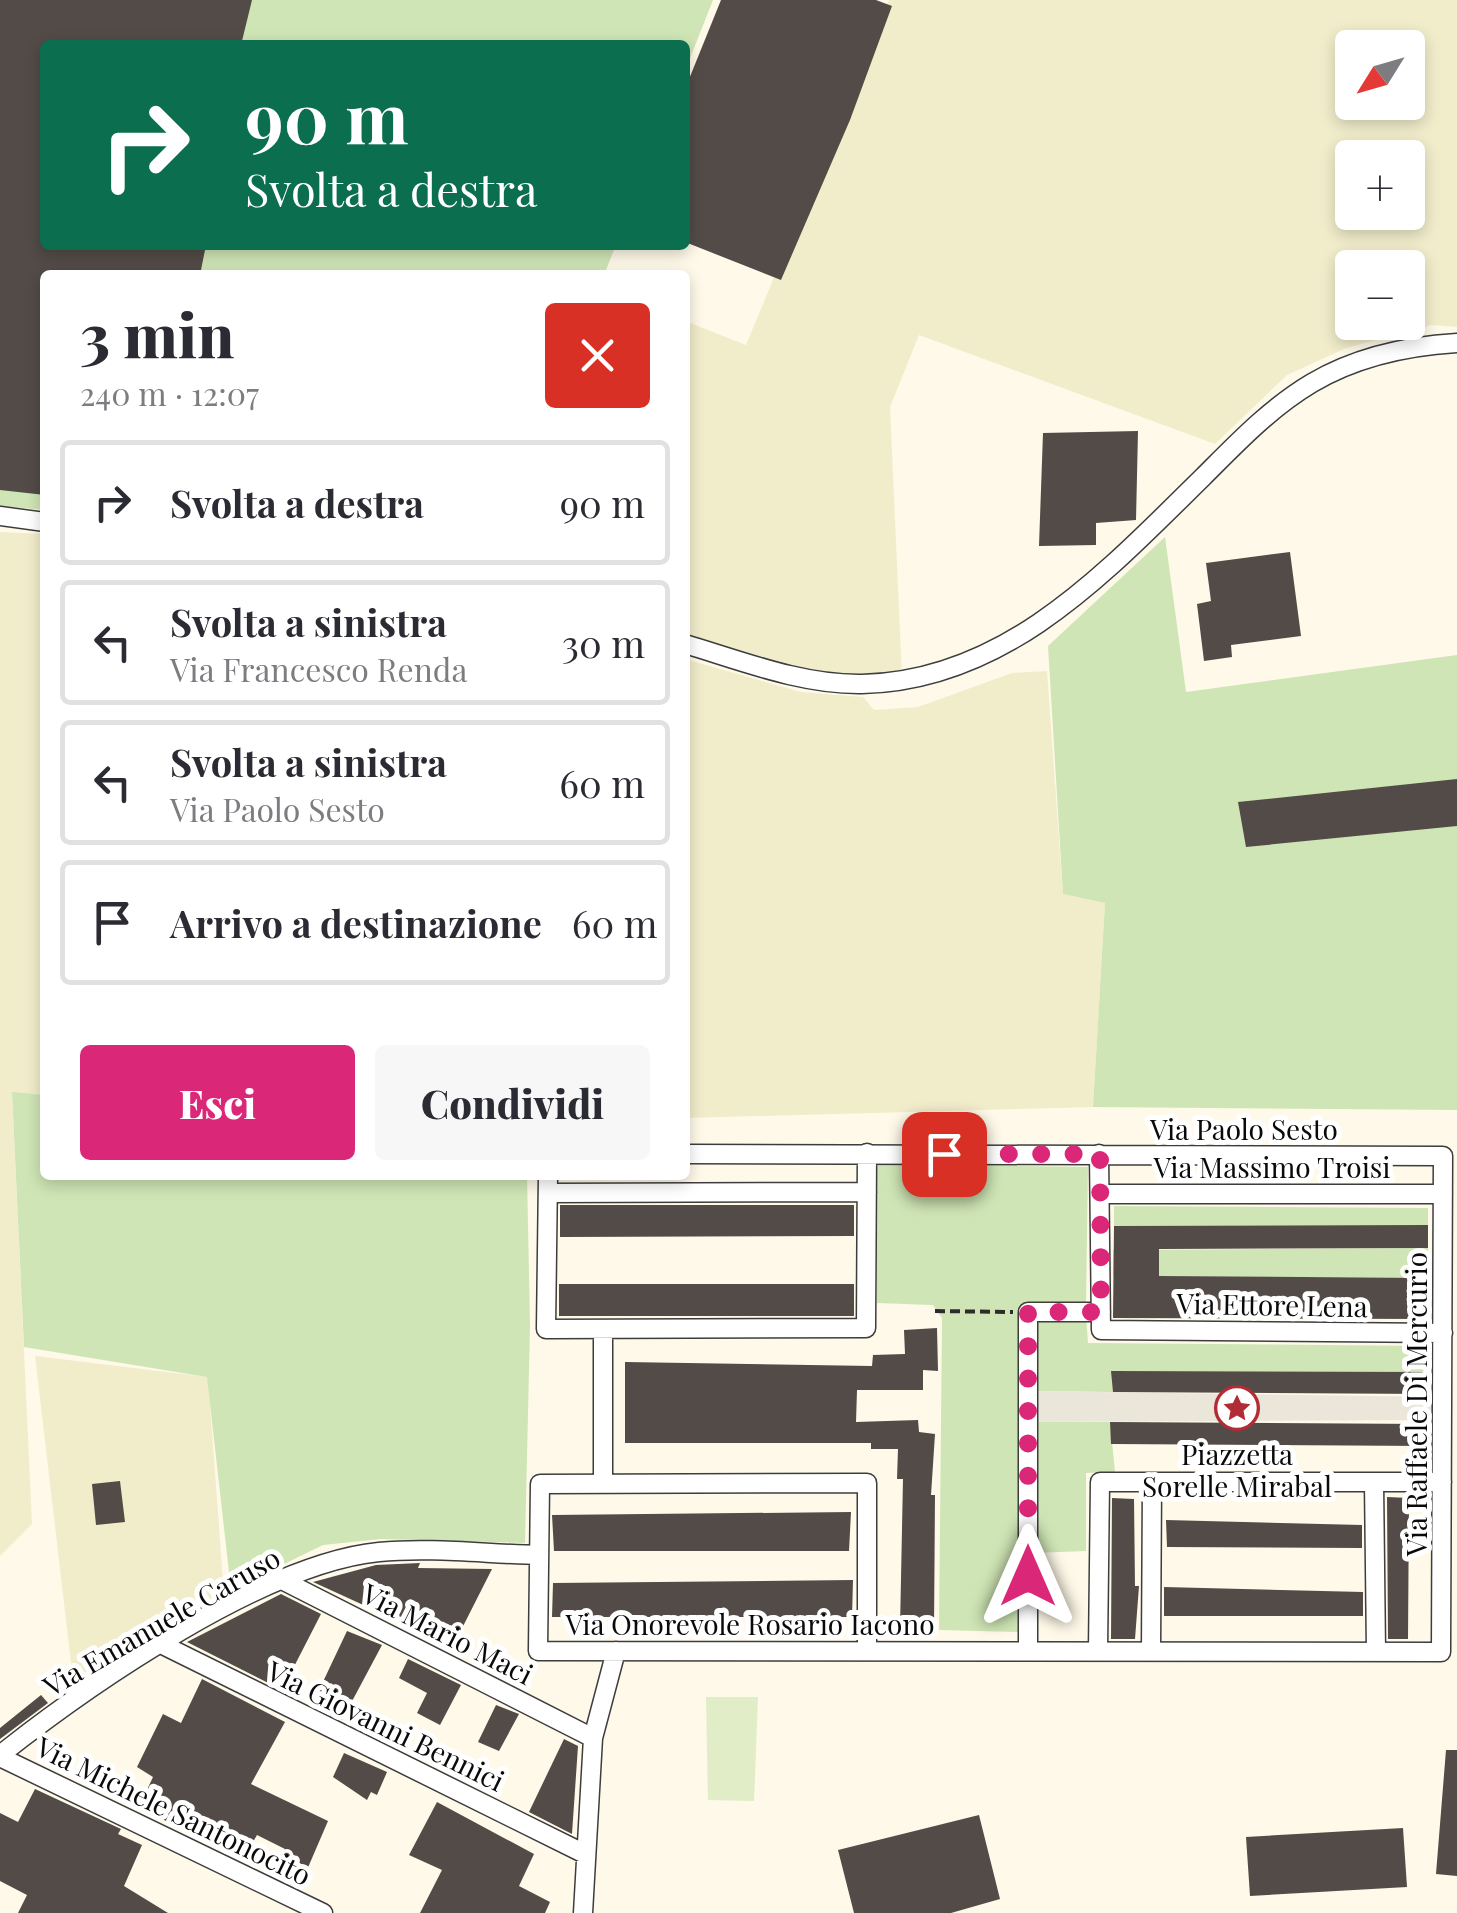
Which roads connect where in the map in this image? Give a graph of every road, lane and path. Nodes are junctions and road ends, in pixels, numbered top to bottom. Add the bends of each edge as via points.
1 (1457, 344) edge
2 (0, 516) edge
3 (40, 521) edge
4 (690, 645) edge
5 (867, 1153) junction
6 (690, 1154) edge
7 (1100, 1154) junction
8 (1444, 1156) joint
9 (548, 1184) edge
10 (867, 1192) junction
11 (1100, 1194) junction
12 (1443, 1194) junction
13 (935, 1311) dead end
14 (1028, 1312) junction
15 (1101, 1321) junction
16 (603, 1328) junction
17 (1443, 1333) junction
18 (1152, 1482) junction
19 (1374, 1482) junction
20 (1442, 1482) junction
21 (603, 1484) junction
22 (539, 1554) junction
23 (278, 1578) junction
24 (163, 1645) junction
25 (616, 1651) junction
26 (867, 1651) junction
27 (1028, 1651) junction
28 (1098, 1651) junction
29 (1151, 1652) junction
30 (1376, 1652) junction
31 (1442, 1652) joint
32 (593, 1738) junction
33 (0, 1756) edge
34 (585, 1854) junction
35 (323, 1913) edge
36 (584, 1913) edge

1 - 4 street via 1346,366 1281,403 1080,594 978,660 848,684 815,682
2 - 3 street
5 - 6 street, Via Paolo Sesto
5 - 7 street, Via Paolo Sesto
5 - 10 street
7 - 8 street, Via Paolo Sesto
7 - 11 street
8 - 12 street, Via Raffaele Di Mercurio
9 - 10 street
9 - 16 street via 546,1329
10 - 16 street via 866,1328
11 - 12 street, Via Massimo Troisi
11 - 15 street
12 - 17 street, Via Raffaele Di Mercurio
13 - 14 path
14 - 15 street, Via Ettore Lena
14 - 27 street
15 - 17 street, Via Ettore Lena
16 - 21 street
17 - 20 street, Via Raffaele Di Mercurio
18 - 19 street
18 - 28 street via 1100,1482
18 - 29 street
19 - 20 street
19 - 30 street
20 - 31 street, Via Raffaele Di Mercurio
21 - 22 street via 540,1484
21 - 26 street via 867,1483
22 - 23 street, Via Emanuele Caruso via 380,1552
22 - 25 street, Via Onorevole Rosario Iacono via 538,1650
23 - 24 street, Via Emanuele Caruso
23 - 32 street, Via Mario Maci
24 - 33 street, Via Emanuele Caruso
24 - 34 street, Via Giovanni Bennici
25 - 26 street, Via Onorevole Rosario Iacono
25 - 32 street
26 - 27 street, Via Onorevole Rosario Iacono
27 - 28 street, Via Onorevole Rosario Iacono
28 - 29 street, Via Onorevole Rosario Iacono
29 - 30 street, Via Onorevole Rosario Iacono
30 - 31 street, Via Onorevole Rosario Iacono
32 - 34 street
33 - 35 street, Via Michele Santonocito
34 - 36 street

